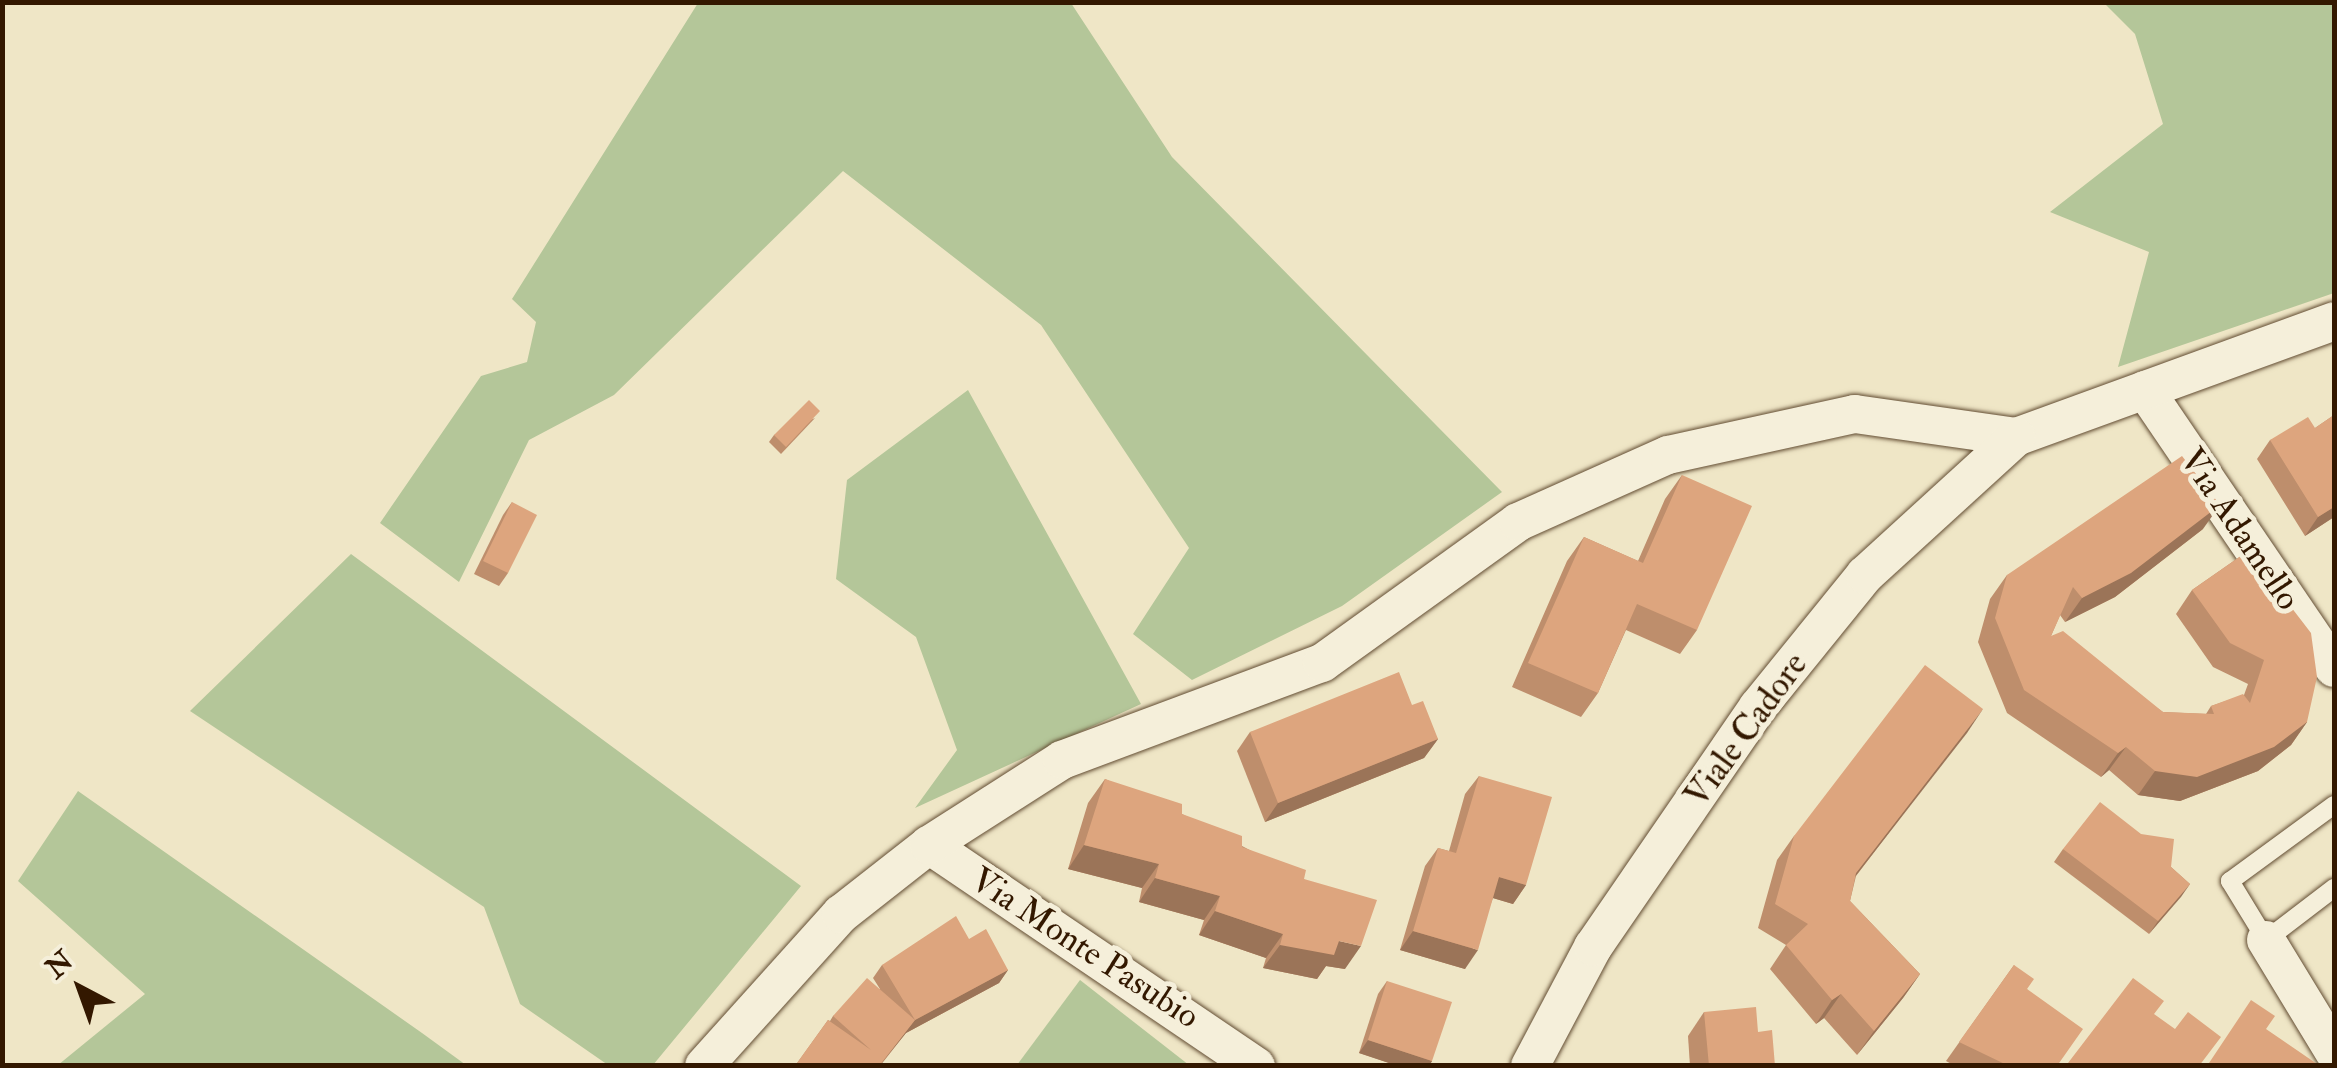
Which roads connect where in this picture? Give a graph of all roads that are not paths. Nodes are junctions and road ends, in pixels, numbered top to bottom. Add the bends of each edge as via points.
1 (2334, 321) edge
2 (2145, 390) junction
3 (2016, 438) junction
4 (2334, 668) edge
5 (2334, 805) edge
6 (929, 845) junction
7 (2334, 888) edge
8 (2266, 940) junction
9 (2334, 1052) edge
10 (1242, 1060) edge
11 (704, 1066) edge
12 (1530, 1066) edge

1 - 2 street
2 - 3 street
2 - 4 street, Via Adamello
3 - 6 street via 1855,414 1668,455 1518,522 1322,664 1062,760
3 - 12 street, Viale Cadore via 1865,575 1758,707 1593,947
5 - 8 lane via 2230,881
6 - 10 street, Via Monte Pasubio
6 - 11 street via 841,914
7 - 8 lane
8 - 9 street

